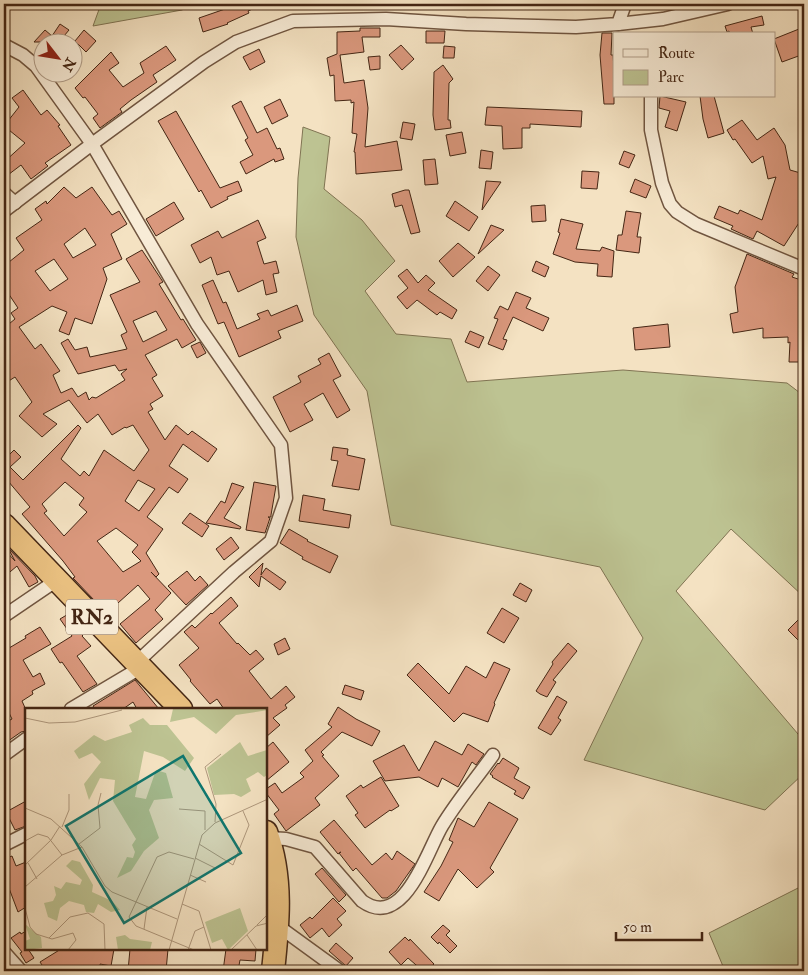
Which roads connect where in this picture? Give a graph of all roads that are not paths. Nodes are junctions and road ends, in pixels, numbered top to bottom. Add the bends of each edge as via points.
1 (625, 4) edge
2 (728, 4) edge
3 (650, 20) junction
4 (618, 24) junction
5 (651, 32) edge
6 (4, 46) edge
7 (651, 98) edge
8 (92, 144) junction
9 (4, 193) edge
10 (15, 203) junction
11 (4, 211) edge
12 (804, 269) edge
13 (4, 525) edge
14 (57, 580) junction
15 (4, 616) edge
16 (138, 665) junction
17 (73, 708) edge
18 (179, 708) edge
19 (25, 740) edge
20 (4, 755) edge
21 (493, 755) dead end
22 (25, 834) edge
23 (268, 835) edge
24 (268, 839) edge
25 (4, 845) edge
26 (278, 926) junction
27 (4, 952) edge
28 (20, 971) edge
29 (273, 971) edge
30 (340, 971) edge

1 - 4 street
2 - 3 street
3 - 4 street
3 - 5 street
4 - 8 street via 576,27 386,18 293,21 228,47
6 - 8 street via 36,66
7 - 12 street via 651,130 662,183 670,204 677,212 696,224
8 - 10 street
8 - 16 street via 198,324 281,445 286,498 271,541 234,572
9 - 10 street
10 - 11 street
13 - 14 highway, RN2
14 - 15 street
14 - 16 highway, RN2
16 - 17 street
16 - 18 highway, RN2
19 - 20 street
21 - 23 street via 441,828 420,873 395,903 386,907 369,906 362,901 315,847
22 - 25 street
24 - 26 highway via 277,878
26 - 29 highway
26 - 30 street
27 - 28 street

